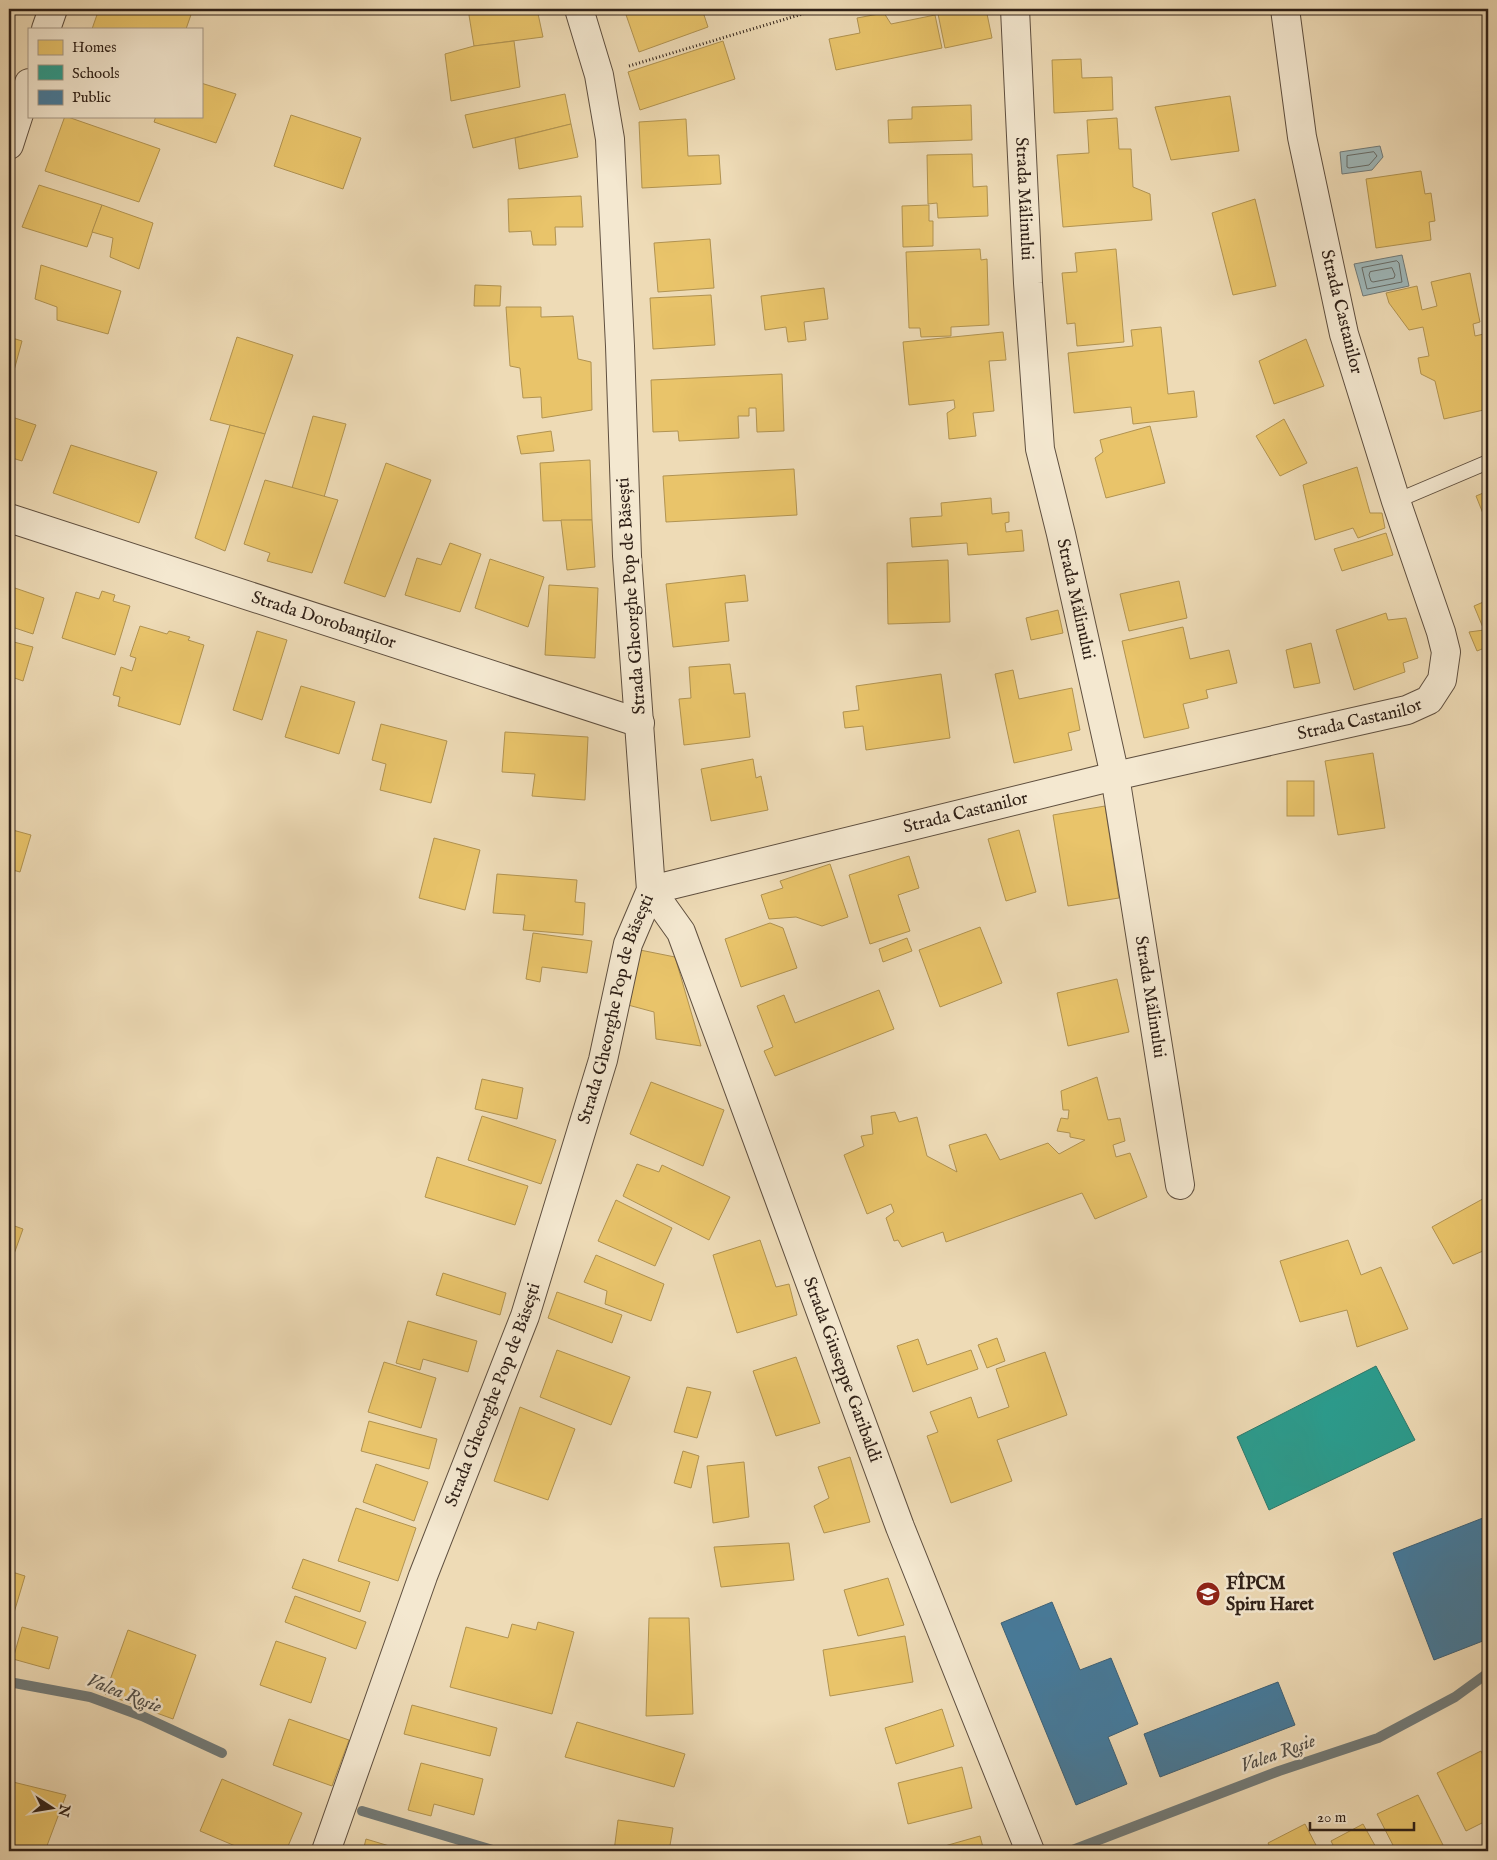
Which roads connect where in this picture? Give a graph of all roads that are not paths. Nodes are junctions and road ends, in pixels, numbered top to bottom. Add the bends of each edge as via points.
1 (53, 9) edge
2 (579, 9) edge
3 (1015, 9) edge
4 (1285, 9) edge
5 (46, 28) edge
6 (28, 86) edge
7 (9, 145) edge
8 (1488, 462) edge
9 (1396, 501) junction
10 (9, 518) edge
11 (640, 723) junction
12 (1115, 776) junction
13 (651, 890) junction
14 (1180, 1184) dead end
15 (1029, 1848) edge
16 (326, 1851) edge

1 - 5 street
2 - 11 street, Strada Gheorghe Pop de Băsești via 599,75 610,139 627,556
3 - 12 street, Strada Mălinului via 1028,283 1040,449
4 - 9 street, Strada Castanilor via 1302,137 1344,334
6 - 7 street
8 - 9 lane
9 - 12 street, Strada Castanilor via 1446,652 1442,680 1429,700 1407,710
10 - 11 street, Strada Dorobanților
11 - 13 street, Strada Gheorghe Pop de Băsești
12 - 13 street, Strada Castanilor
12 - 14 street, Strada Mălinului
13 - 15 street, Strada Giuseppe Garibaldi via 682,932 900,1527
13 - 16 street, Strada Gheorghe Pop de Băsești via 628,944 603,1060 525,1316 423,1576

